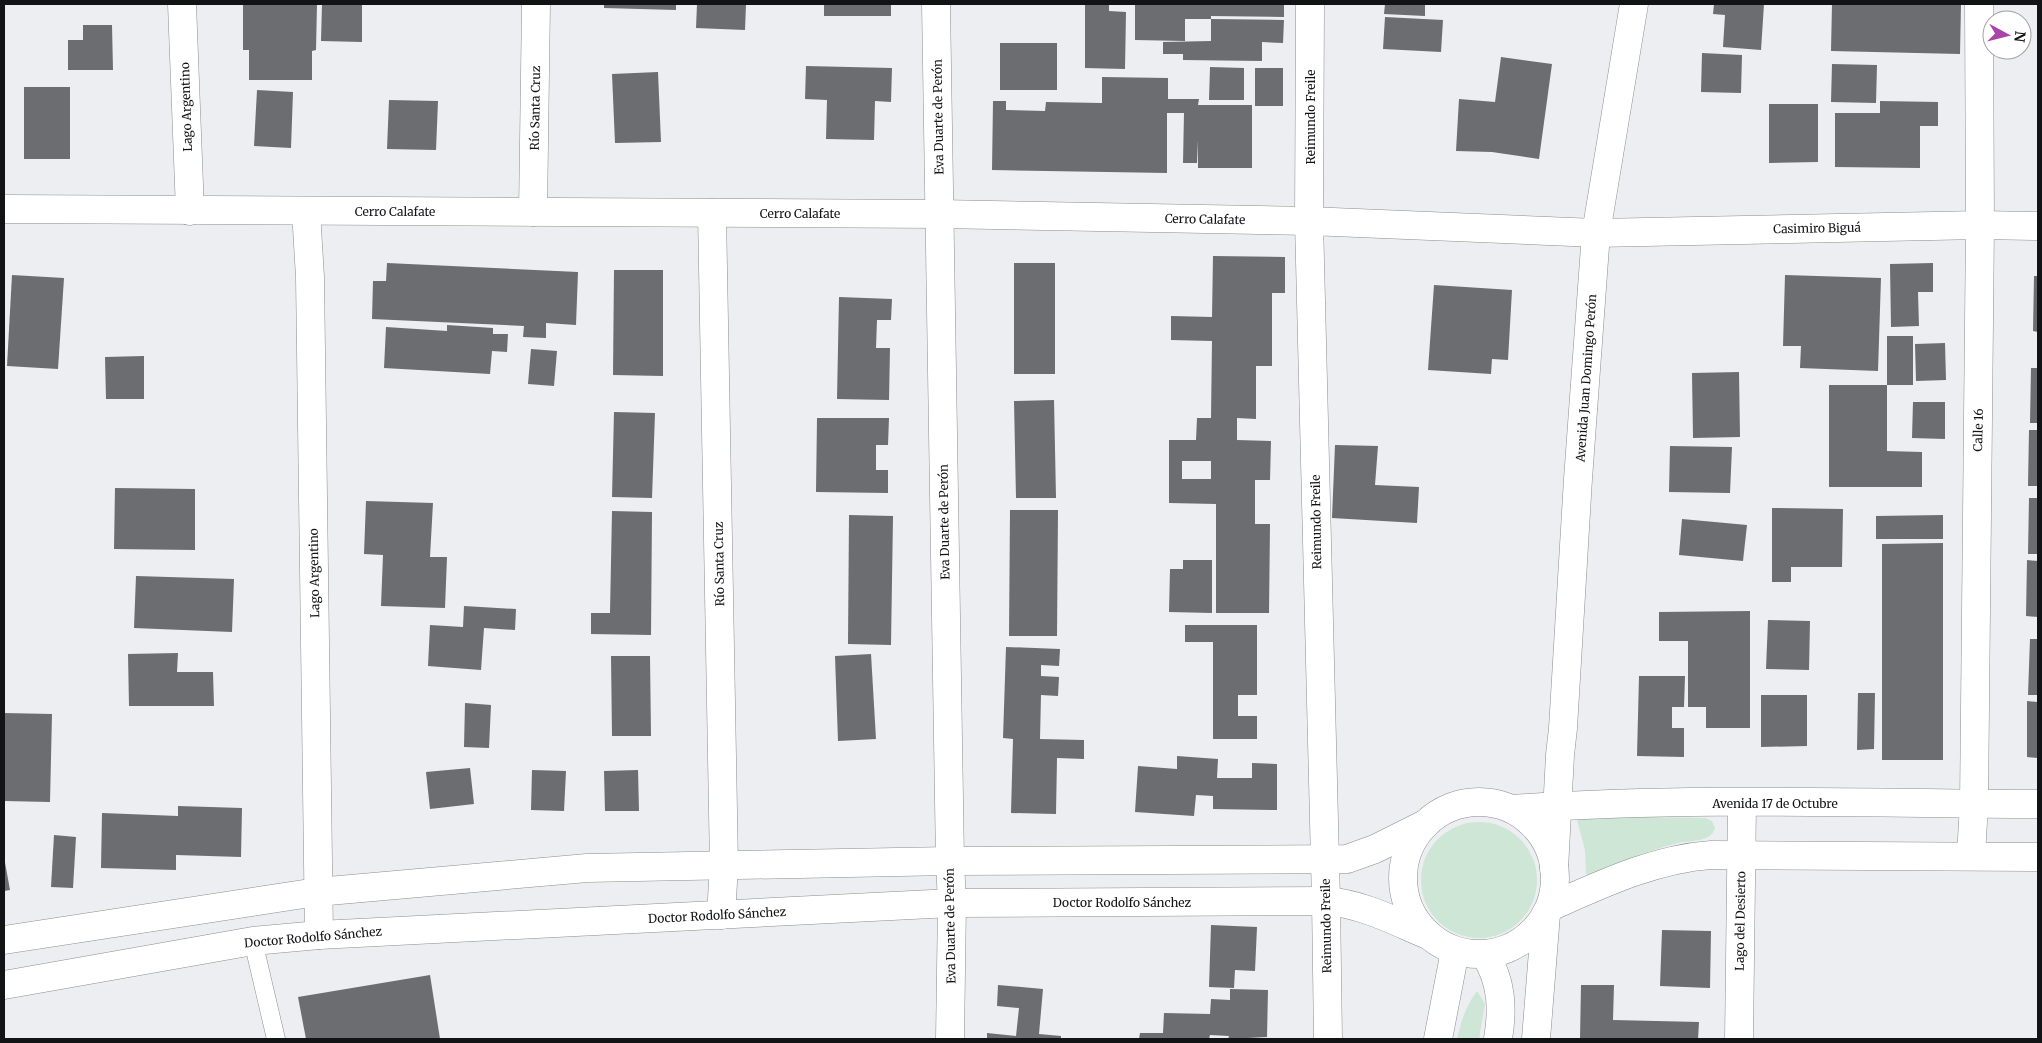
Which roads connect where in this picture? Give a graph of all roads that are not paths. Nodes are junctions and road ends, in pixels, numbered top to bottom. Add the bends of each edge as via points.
1 (182, 4) edge
2 (536, 4) edge
3 (936, 4) edge
4 (1310, 4) edge
5 (1634, 4) edge
6 (1979, 4) edge
7 (4, 209) edge
8 (190, 211) junction
9 (306, 211) junction
10 (533, 212) junction
11 (712, 213) junction
12 (940, 214) junction
13 (1309, 221) junction
14 (1980, 225) junction
15 (2038, 226) edge
16 (1596, 232) junction
17 (1560, 756) junction
18 (1742, 803) junction
19 (1974, 804) junction
20 (2038, 804) edge
21 (1504, 806) junction
22 (1557, 806) junction
23 (1425, 824) junction
24 (1741, 855) junction
25 (1971, 856) junction
26 (2038, 857) edge
27 (950, 861) junction
28 (1325, 861) junction
29 (724, 866) junction
30 (1554, 869) junction
31 (317, 892) junction
32 (1326, 901) junction
33 (952, 904) junction
34 (1548, 910) junction
35 (721, 915) junction
36 (319, 935) junction
37 (1428, 935) junction
38 (4, 940) edge
39 (254, 941) junction
40 (1455, 951) junction
41 (1485, 955) junction
42 (4, 985) edge
43 (276, 1039) edge
44 (950, 1039) edge
45 (1328, 1039) edge
46 (1438, 1039) edge
47 (1498, 1039) edge
48 (1536, 1039) edge
49 (1739, 1039) edge

1 - 8 street, Lago Argentino
2 - 10 street, Río Santa Cruz
3 - 12 street, Eva Duarte de Perón
4 - 13 street, Reimundo Freile
5 - 16 street, Avenida Juan Domingo Perón
6 - 14 street, Calle 16
7 - 8 street, Cerro Calafate
8 - 9 street, Cerro Calafate
9 - 10 street, Cerro Calafate
9 - 31 street, Lago Argentino via 310,277
10 - 11 street, Cerro Calafate
11 - 12 street, Cerro Calafate
11 - 29 street, Río Santa Cruz
12 - 13 street, Cerro Calafate
12 - 27 street, Eva Duarte de Perón
13 - 16 street, Cerro Calafate
13 - 28 street, Reimundo Freile
14 - 15 street, Casimiro Biguá
14 - 16 street, Casimiro Biguá
14 - 19 street, Calle 16
16 - 17 street, Avenida Juan Domingo Perón
17 - 21 street, Avenida Juan Domingo Perón via 1542,788
17 - 22 street, Avenida Juan Domingo Perón
18 - 19 street, Avenida 17 de Octubre
18 - 22 street, Avenida 17 de Octubre
18 - 24 street, Lago del Desierto
19 - 20 street, Avenida 17 de Octubre
19 - 25 street, Calle 16
21 - 22 street, Avenida 17 de Octubre
21 - 23 street, Avenida 17 de Octubre via 1474,802 1451,807
21 - 30 street via 1536,827 1551,854
22 - 30 street, Avenida Juan Domingo Perón
23 - 28 street via 1357,857
23 - 37 street, Avenida 17 de Octubre via 1408,850 1402,880 1409,910
24 - 25 street, Avenida 17 de Octubre
24 - 34 street, Avenida 17 de Octubre via 1689,856 1668,861 1612,880
24 - 49 street, Lago del Desierto
25 - 26 street, Avenida 17 de Octubre
27 - 28 street
27 - 29 street
27 - 33 street, Eva Duarte de Perón
28 - 32 street, Reimundo Freile
29 - 31 street via 587,868
29 - 35 street, Río Santa Cruz
30 - 34 street via 1553,895
31 - 36 street, Lago Argentino
31 - 38 street
32 - 33 street, Doctor Rodolfo Sánchez
32 - 37 street, Doctor Rodolfo Sánchez via 1375,911
32 - 45 street, Reimundo Freile
33 - 35 street, Doctor Rodolfo Sánchez
33 - 44 street, Eva Duarte de Perón
34 - 41 street, Avenida 17 de Octubre via 1538,927 1514,946
34 - 48 street
35 - 36 street, Doctor Rodolfo Sánchez
36 - 39 street, Doctor Rodolfo Sánchez
37 - 40 street, Avenida 17 de Octubre
39 - 42 street, Doctor Rodolfo Sánchez
39 - 43 lane
40 - 41 street, Avenida 17 de Octubre
40 - 46 street
41 - 47 street via 1496,976 1501,1000

